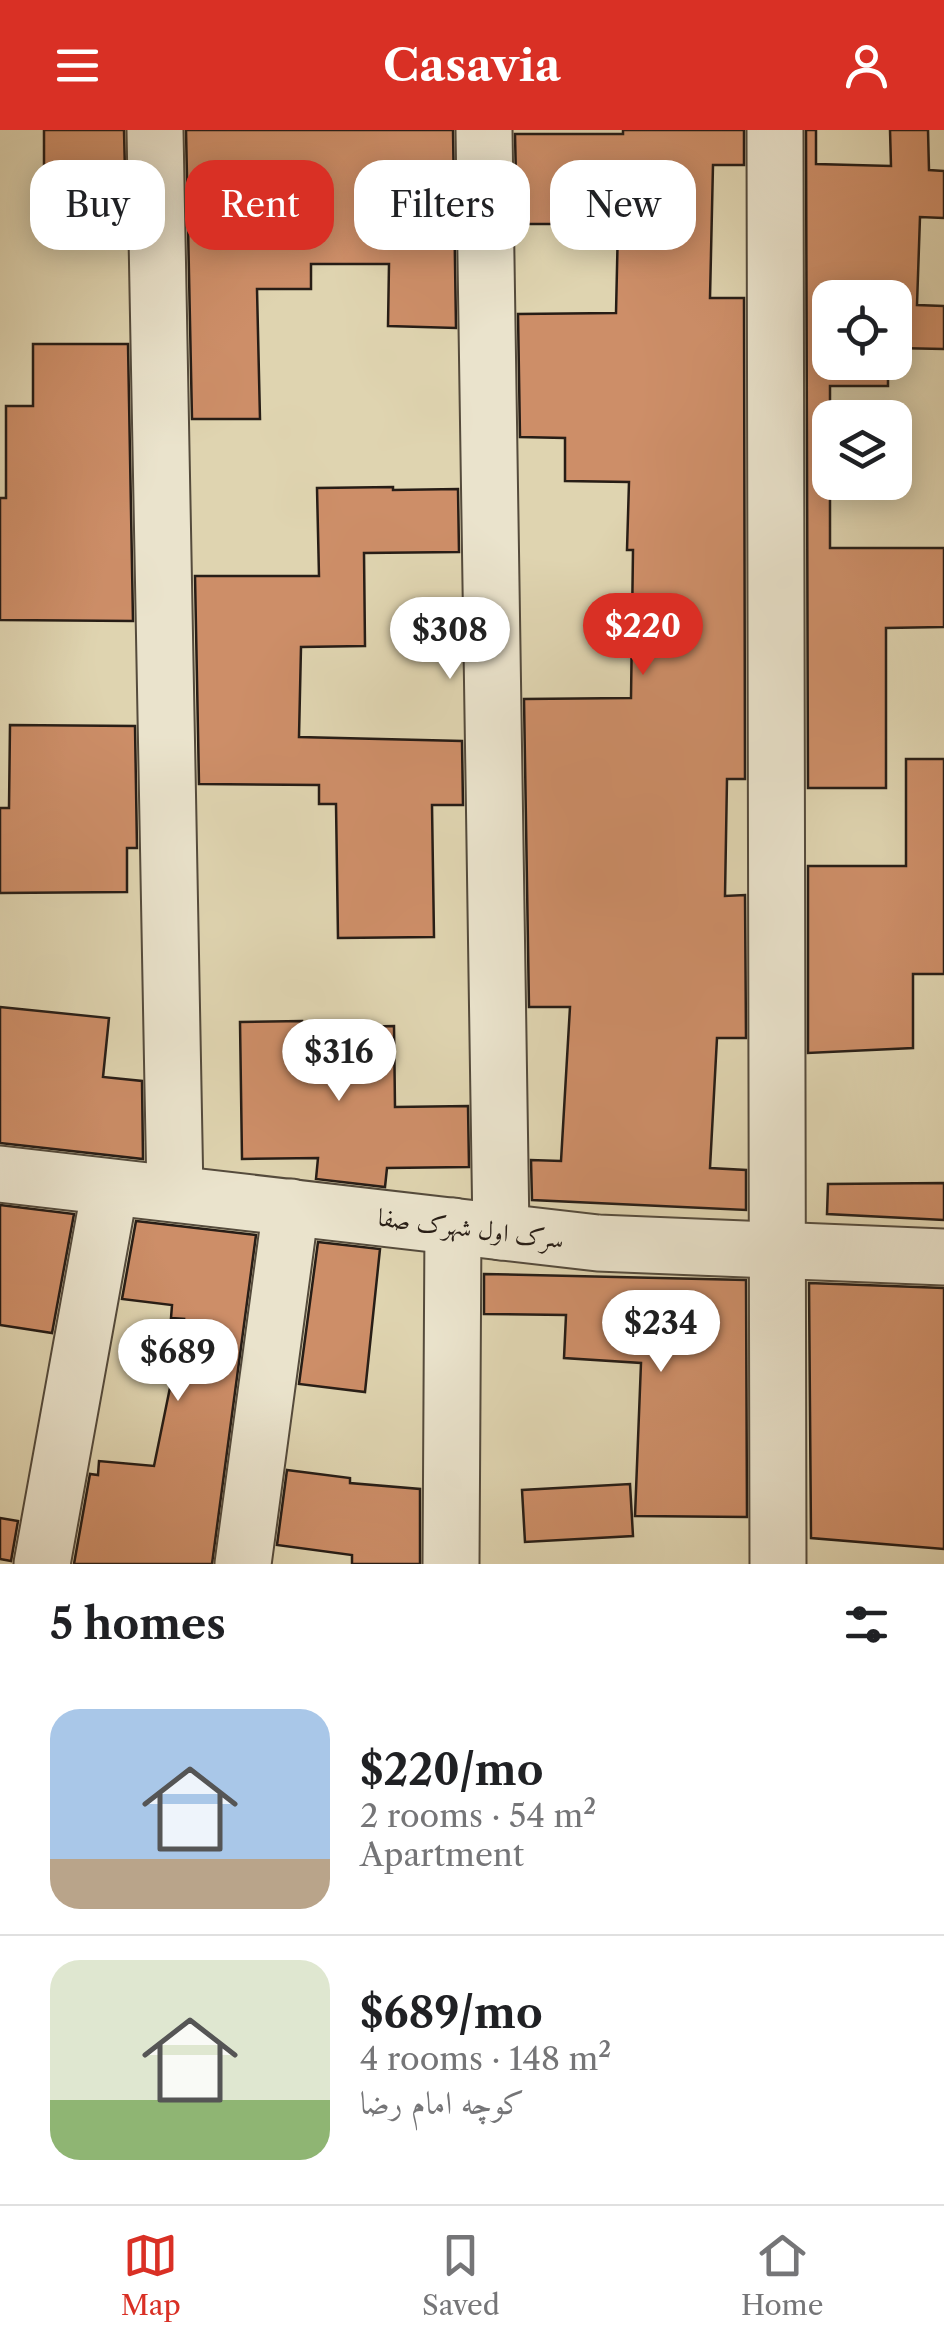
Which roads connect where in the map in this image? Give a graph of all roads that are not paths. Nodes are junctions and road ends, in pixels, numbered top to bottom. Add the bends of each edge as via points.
1 (155, 130) edge
2 (484, 130) edge
3 (775, 130) edge
4 (0, 1174) edge
5 (110, 1188) junction
6 (175, 1194) junction
7 (291, 1207) junction
8 (477, 1229) junction
9 (780, 1252) junction
10 (944, 1257) edge
11 (42, 1564) edge
12 (243, 1564) edge
13 (451, 1564) edge
14 (778, 1564) edge

1 - 6 street
2 - 8 street
3 - 9 street
4 - 5 street, سرک اول شهرک صفا
5 - 6 street, سرک اول شهرک صفا
5 - 11 street
6 - 7 street, سرک اول شهرک صفا
7 - 8 street, سرک اول شهرک صفا
7 - 12 street
8 - 9 street, سرک اول شهرک صفا
8 - 13 street
9 - 10 street, سرک اول شهرک صفا
9 - 14 street

